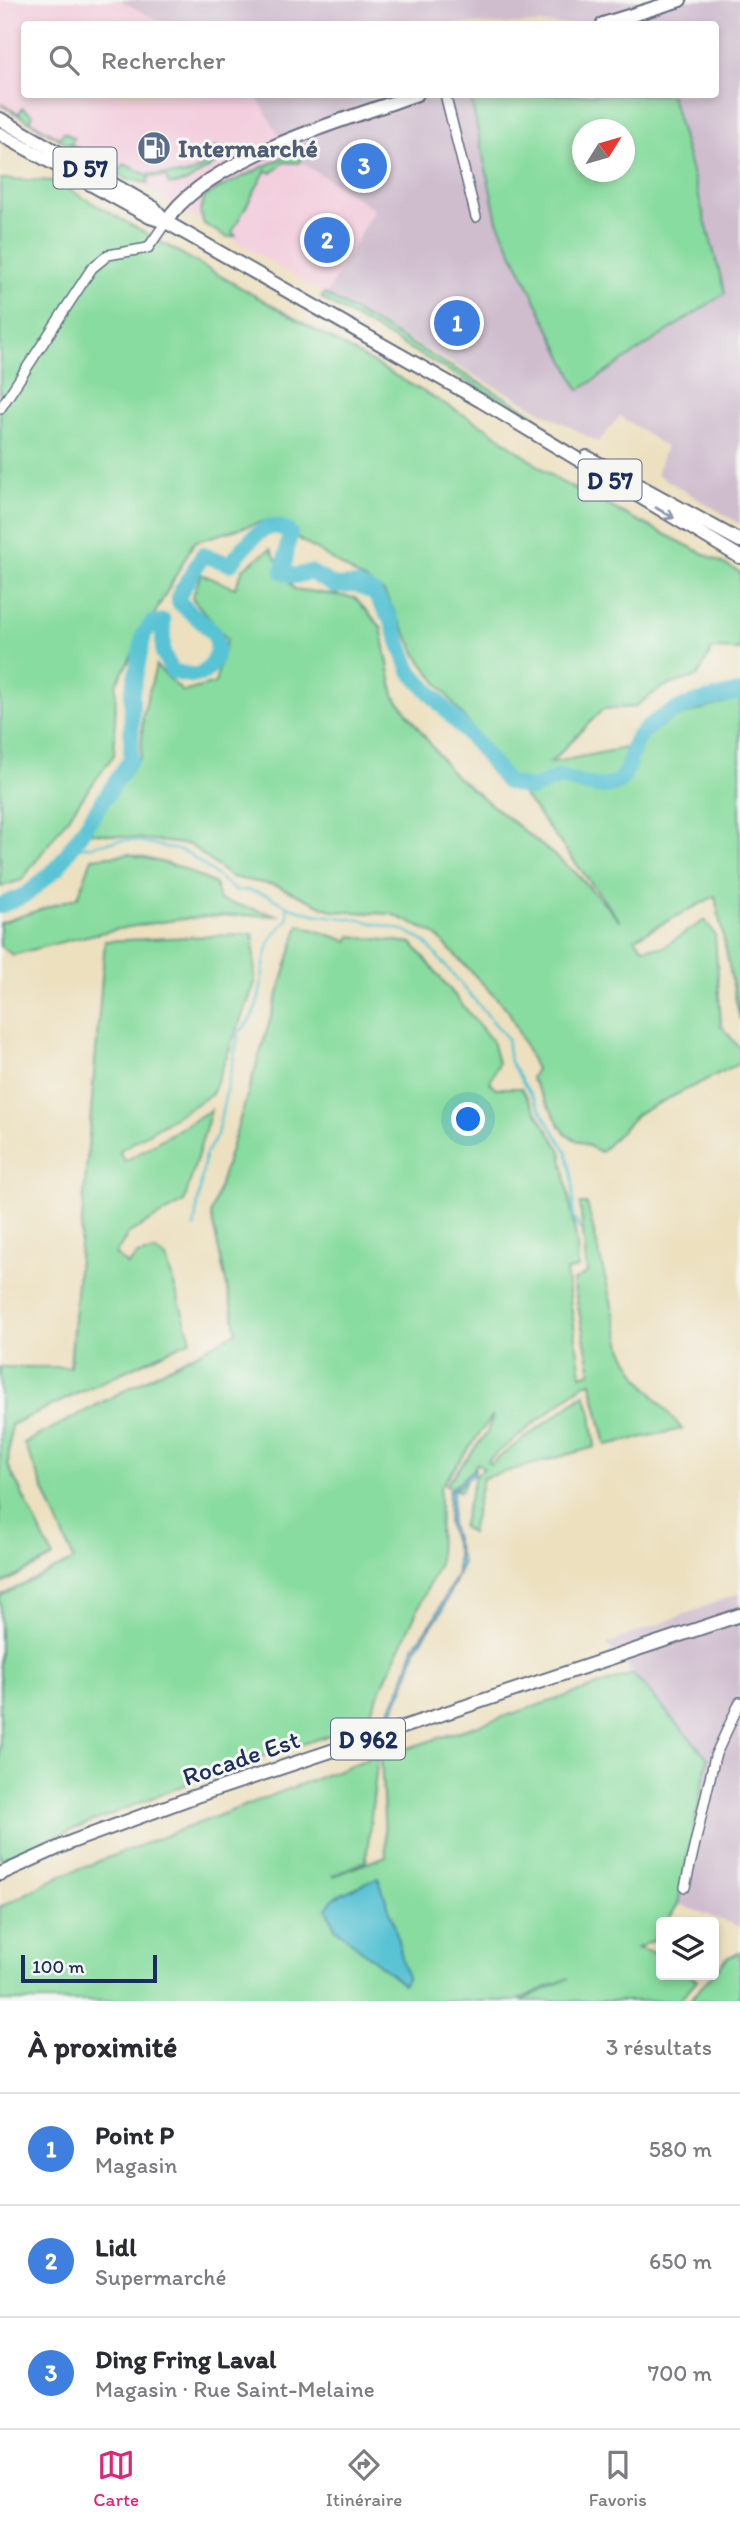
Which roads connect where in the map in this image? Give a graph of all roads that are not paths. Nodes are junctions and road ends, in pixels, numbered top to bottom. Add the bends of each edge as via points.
1 (680, 0) edge
2 (613, 21) edge
3 (407, 98) edge
4 (445, 98) edge
5 (0, 119) edge
6 (0, 134) edge
7 (476, 216) dead end
8 (166, 222) junction
9 (481, 401) junction
10 (0, 409) edge
11 (740, 541) edge
12 (740, 557) edge
13 (740, 1615) edge
14 (740, 1702) edge
15 (0, 1874) edge
16 (685, 1887) dead end

1 - 2 main road
3 - 8 main road via 239,163 193,192
4 - 7 street
5 - 8 main road, D 57 via 155,208
6 - 8 main road, D 57
8 - 9 main road, D 57
8 - 10 street via 148,248 108,255 92,268
9 - 11 main road, D 57
9 -> 12 main road, D 57
13 - 15 main road, Rocade Est / D 962 via 196,1796
14 - 16 street via 715,1756

